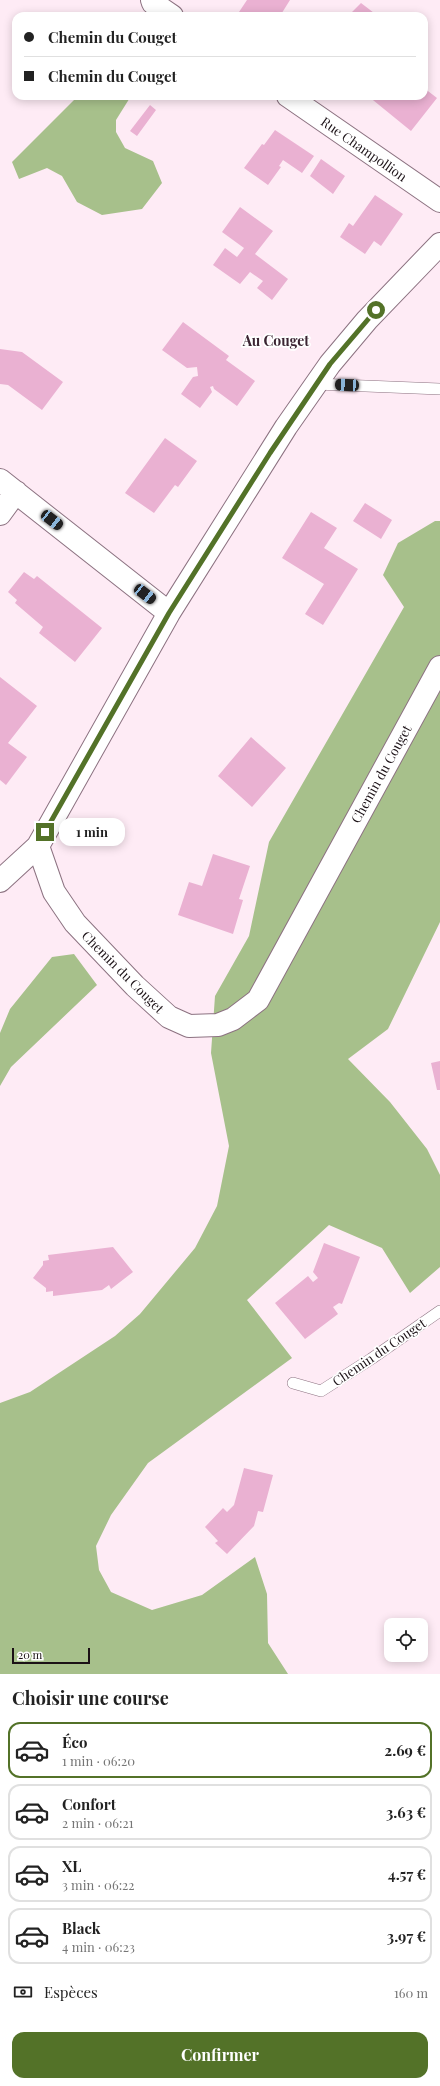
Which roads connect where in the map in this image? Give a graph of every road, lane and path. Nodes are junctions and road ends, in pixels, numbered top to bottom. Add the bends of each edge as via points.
1 (152, 0) edge
2 (166, 12) edge
3 (294, 100) edge
4 (440, 201) edge
5 (440, 244) edge
6 (316, 384) junction
7 (440, 390) edge
8 (8, 486) edge
9 (0, 514) edge
10 (169, 613) junction
11 (440, 667) edge
12 (38, 846) junction
13 (0, 881) edge
14 (440, 1310) edge
15 (293, 1383) dead end

1 - 2 street
3 - 4 street, Rue Champollion
5 - 6 street via 367,320
6 - 7 lane
6 - 10 street via 286,427
8 - 9 street
8 - 10 street
10 - 12 street
11 - 12 street, Chemin du Couget via 258,1000 234,1019 218,1025 189,1026 169,1017 135,986 75,923 54,892
12 - 13 street
14 - 15 lane, Chemin du Couget via 321,1391

